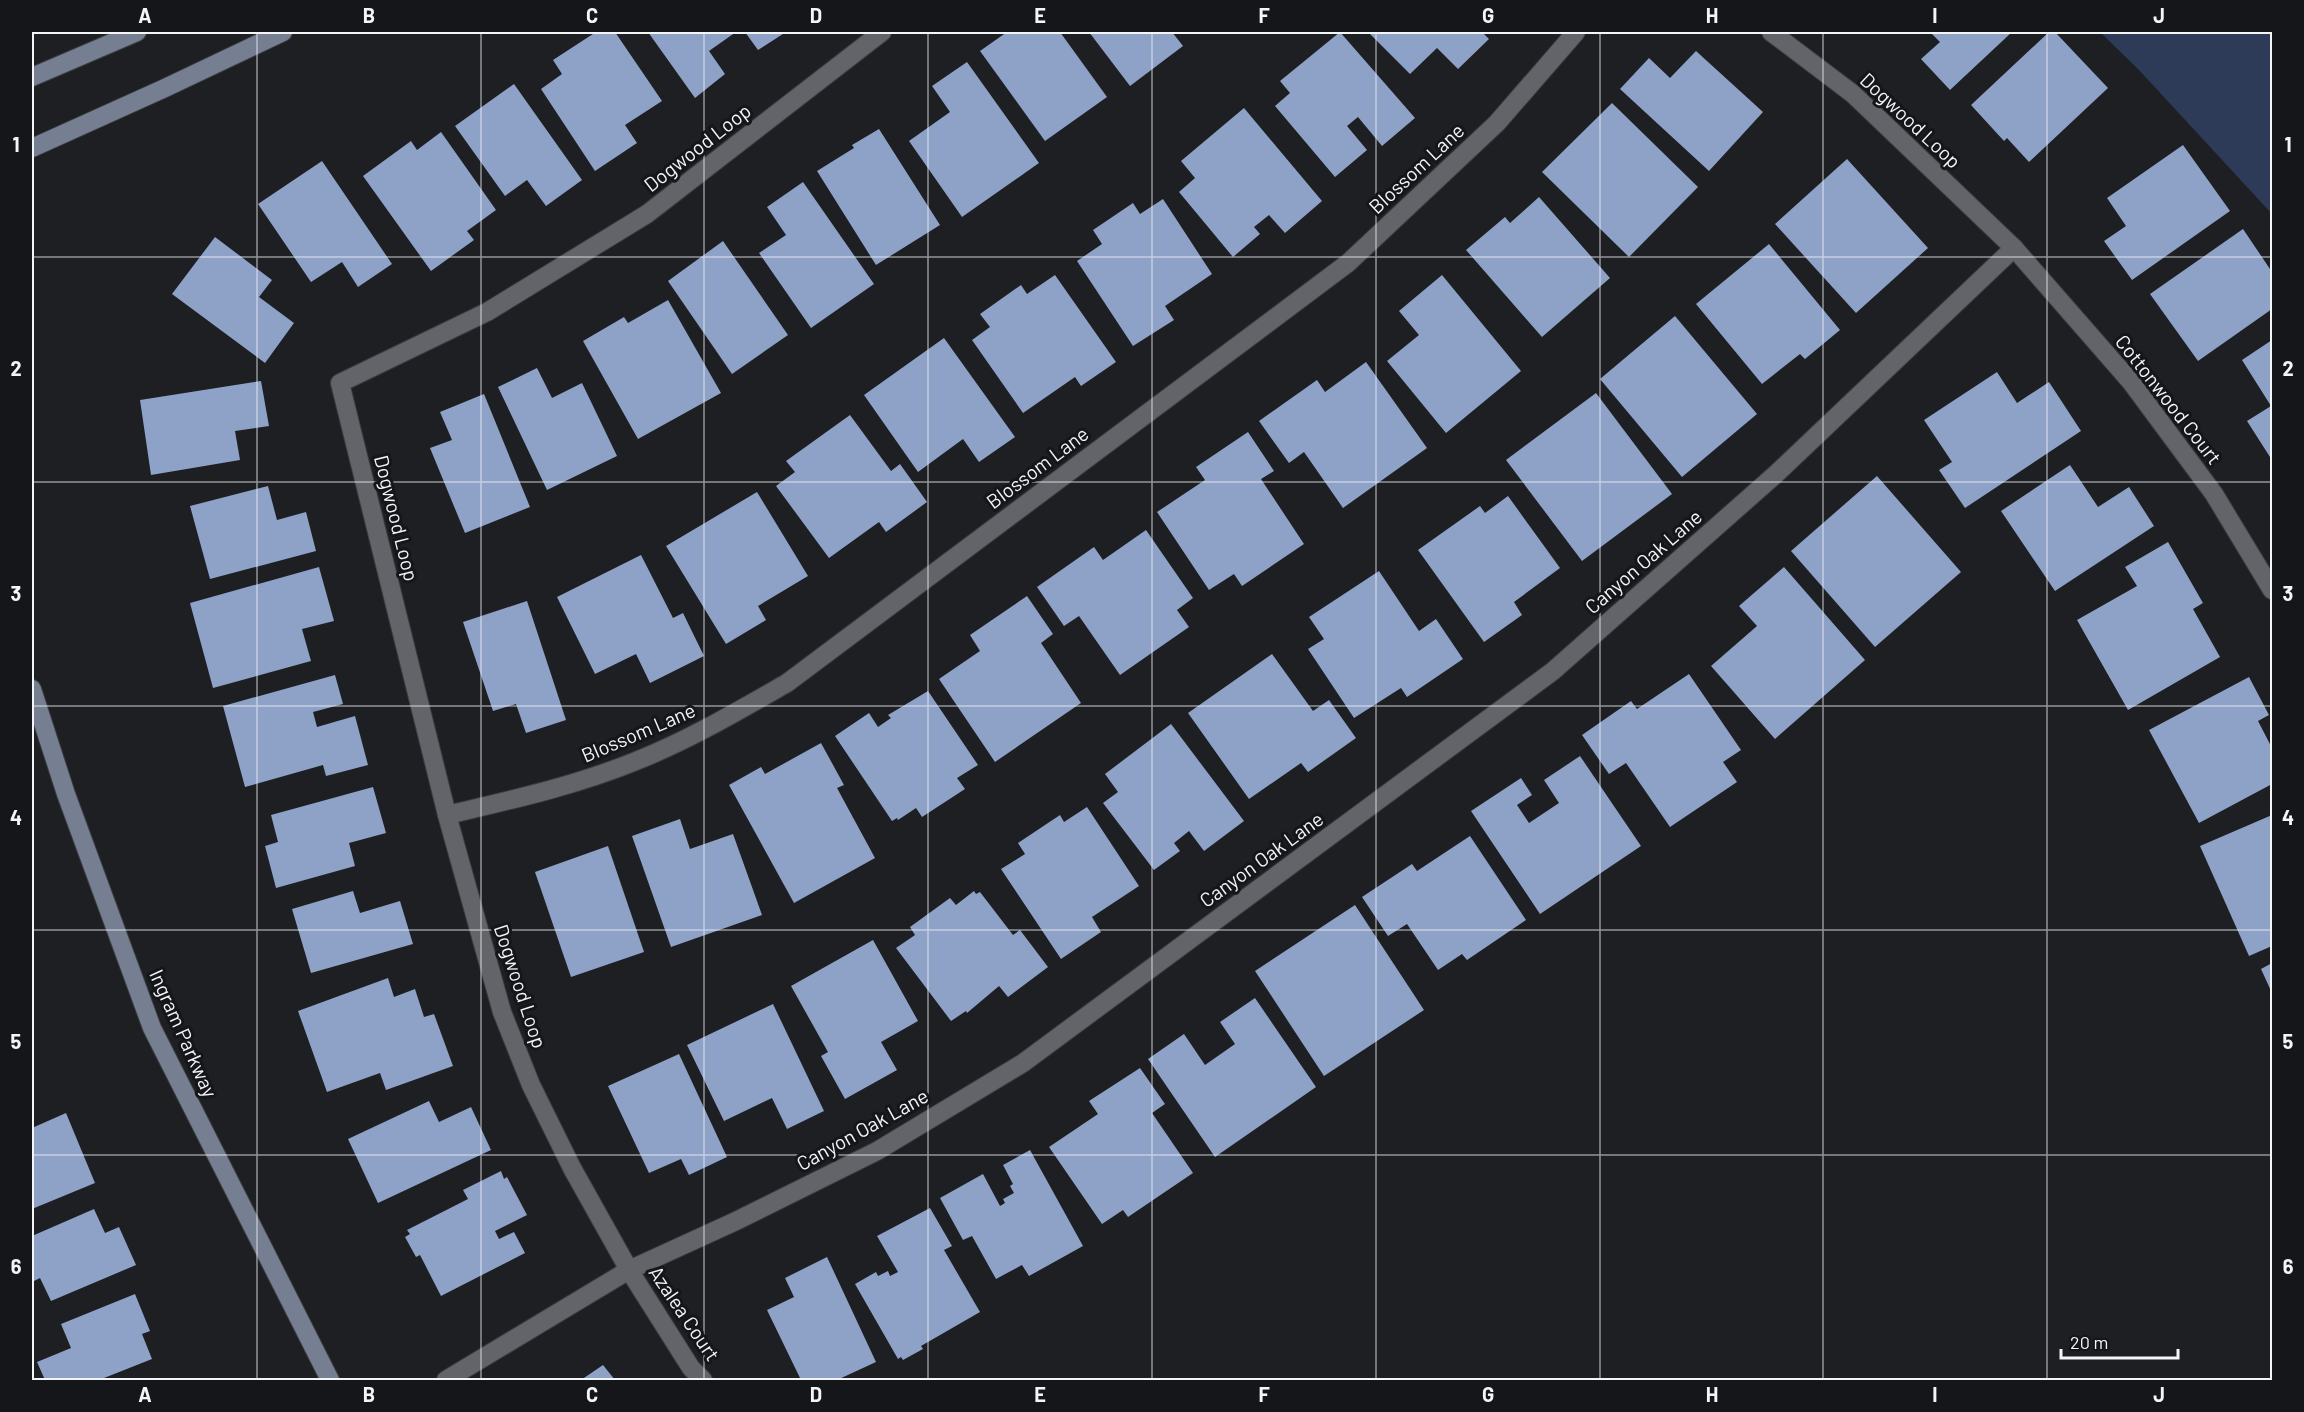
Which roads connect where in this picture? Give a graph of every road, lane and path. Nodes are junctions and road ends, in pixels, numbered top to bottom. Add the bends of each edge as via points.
1 (137, 32) edge
2 (284, 32) edge
3 (882, 32) edge
4 (1576, 32) edge
5 (1771, 32) edge
6 (32, 77) edge
7 (32, 148) edge
8 (2014, 248) junction
9 (2272, 590) edge
10 (32, 689) edge
11 (447, 815) junction
12 (629, 1270) junction
13 (330, 1380) edge
14 (446, 1380) edge
15 (703, 1380) edge

1 - 6 street
2 - 7 street
3 - 11 street, Dogwood Loop via 647,214 487,312 340,383
4 - 11 street, Blossom Lane via 1497,123 1348,263 787,683 716,724 637,761 549,791
5 - 8 street, Dogwood Loop via 1853,94
8 - 9 street, Cottonwood Court via 2132,381 2214,494
8 - 12 street, Canyon Oak Lane via 1776,474 1553,671 1032,1056 877,1151
10 - 13 street, Ingram Parkway via 152,1028
11 - 12 street, Dogwood Loop via 502,1012 531,1085
12 - 14 street, Canyon Oak Lane
12 - 15 street, Azalea Court via 691,1368

